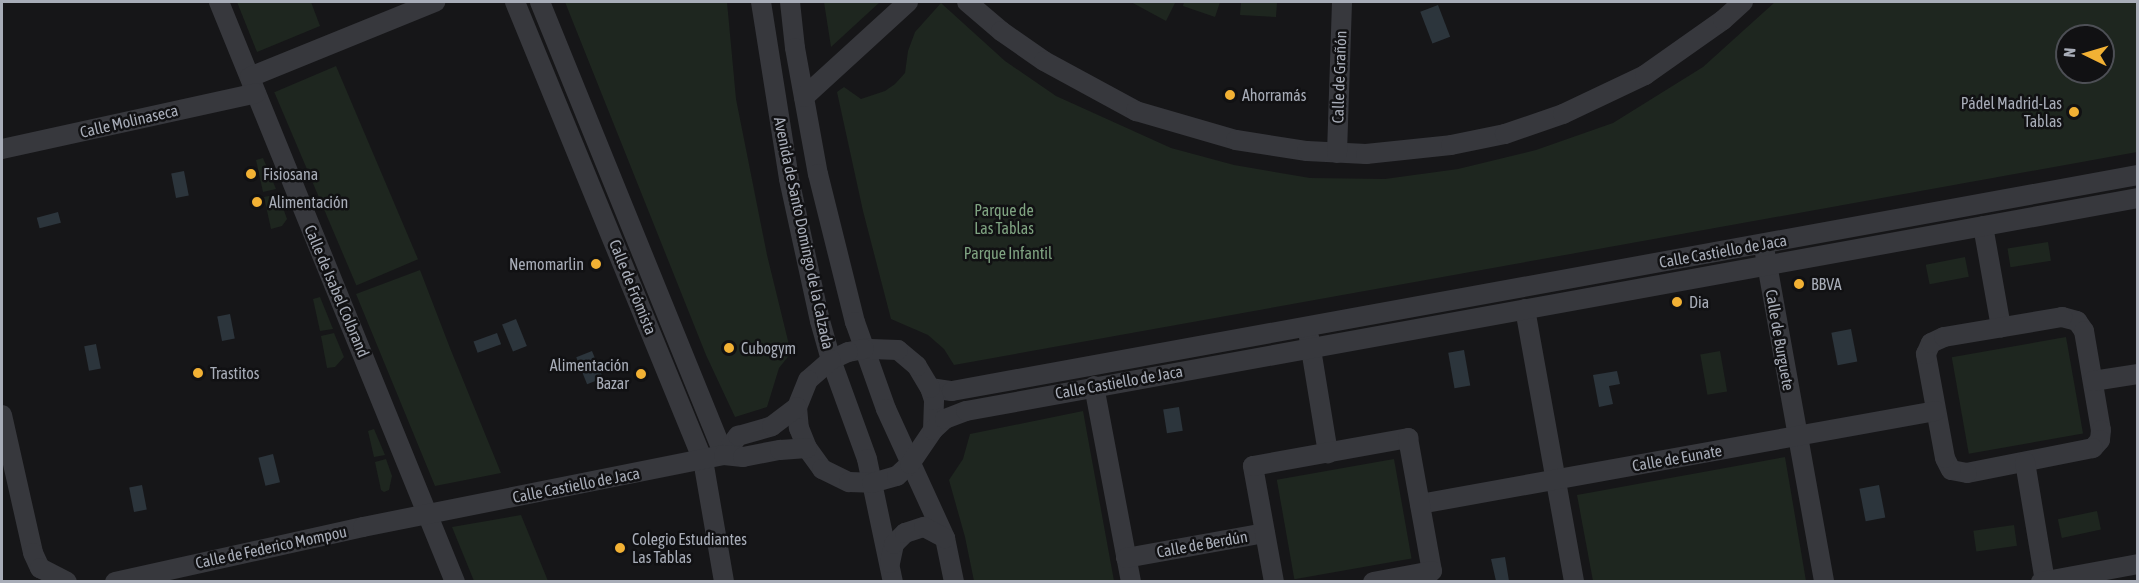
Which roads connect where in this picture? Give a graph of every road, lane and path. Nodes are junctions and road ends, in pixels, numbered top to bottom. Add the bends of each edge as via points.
1 (219, 2) edge
2 (435, 2) edge
3 (514, 2) edge
4 (540, 2) edge
5 (761, 2) edge
6 (790, 2) edge
7 (908, 2) edge
8 (967, 2) edge
9 (1342, 2) edge
10 (1743, 2) edge
11 (253, 85) junction
12 (804, 97) junction
13 (2, 149) edge
14 (1337, 153) junction
15 (2138, 175) edge
16 (2138, 198) edge
17 (1983, 226) junction
18 (1764, 243) junction
19 (1767, 265) junction
20 (1525, 309) junction
21 (1308, 326) junction
22 (2001, 327) junction
23 (1310, 348) junction
24 (864, 350) junction
25 (831, 360) junction
26 (2138, 374) edge
27 (2093, 381) junction
28 (1094, 386) junction
29 (930, 388) junction
30 (797, 407) junction
31 (1936, 411) junction
32 (2, 415) edge
33 (933, 430) junction
34 (1798, 436) junction
35 (807, 448) junction
36 (1328, 453) junction
37 (724, 455) junction
38 (703, 460) junction
39 (2025, 462) junction
40 (910, 464) junction
41 (1556, 480) junction
42 (872, 483) junction
43 (1420, 504) junction
44 (428, 516) junction
45 (1265, 533) junction
46 (945, 538) junction
47 (1126, 558) junction
48 (2138, 564) edge
49 (891, 573) edge
50 (2043, 581) edge
51 (67, 582) edge
52 (115, 582) edge
53 (454, 582) edge
54 (724, 582) edge
55 (954, 582) edge
56 (1131, 582) edge
57 (1274, 582) edge
58 (1373, 582) edge
59 (1574, 582) edge
60 (1824, 582) edge

1 - 11 street, Calle de Isabel Colbrand
2 - 11 street, Calle Molinaseca
3 - 38 street, Calle de Frómista
4 - 37 street, Calle de Frómista
5 - 25 street, Avenida de Santo Domingo de la Calzada via 789,179
6 - 12 street, Avenida de Santo Domingo de la Calzada
7 - 12 street
8 - 14 street via 1001,32 1044,61 1136,111 1236,140
9 - 14 street, Calle de Grañón
10 - 14 street via 1645,75 1563,114 1505,134 1451,145 1366,154
11 - 13 street, Calle Molinaseca
11 - 44 street, Calle de Isabel Colbrand
12 - 24 street, Avenida de Santo Domingo de la Calzada via 818,174
15 - 18 street, Calle Castiello de Jaca
16 - 17 street, Calle Castiello de Jaca
17 - 19 street, Calle Castiello de Jaca
17 - 22 street
18 - 19 street, Calle de Burguete
18 - 21 street, Calle Castiello de Jaca
19 - 20 street, Calle Castiello de Jaca
19 - 34 street, Calle de Burguete
20 - 23 street, Calle Castiello de Jaca
20 - 41 street
21 - 23 street
21 - 29 street, Calle Castiello de Jaca via 952,391
22 - 27 street via 2062,317 2077,321 2084,331
22 - 31 street via 1931,343 1926,354
23 - 28 street, Calle Castiello de Jaca
23 - 36 street
24 - 25 street
24 - 29 street via 898,350 917,366
24 - 40 street, Avenida de Santo Domingo de la Calzada
25 - 30 street via 808,380
25 - 42 street, Avenida de Santo Domingo de la Calzada
26 - 27 street
27 - 39 street via 2100,440 2093,448
28 - 33 street, Calle Castiello de Jaca via 966,411 945,419
28 - 47 street
29 - 33 street via 934,400
30 - 35 street, Calle Castiello de Jaca via 799,428
30 - 37 street via 772,426 738,436
31 - 34 street
31 - 39 street via 1951,470 1967,473
32 - 51 street via 33,553 40,568
33 - 40 street, Calle Castiello de Jaca
34 - 41 street, Calle de Eunate
34 - 60 street, Calle de Burguete
35 - 37 street, Calle Castiello de Jaca via 743,457
35 - 42 street, Calle Castiello de Jaca via 822,469 835,477
36 - 43 street via 1408,438
36 - 45 street via 1253,466
37 - 38 street, Calle Castiello de Jaca
38 - 44 street, Calle Castiello de Jaca
38 - 54 street, Calle de Frómista
39 - 50 street
40 - 42 street, Calle Castiello de Jaca via 897,476
40 - 46 street, Avenida de Santo Domingo de la Calzada
41 - 43 street, Calle de Eunate
41 - 59 street
42 - 49 street, Avenida de Santo Domingo de la Calzada
43 - 58 street via 1432,571
44 - 52 street, Calle de Federico Mompou
44 - 53 street, Calle de Isabel Colbrand
45 - 47 street, Calle de Berdún
45 - 57 street, Calle de Berdún
46 - 49 street, Avenida de Santo Domingo de la Calzada via 924,527 905,533 894,544
46 - 55 street, Avenida de Santo Domingo de la Calzada
47 - 56 street
48 - 50 street

